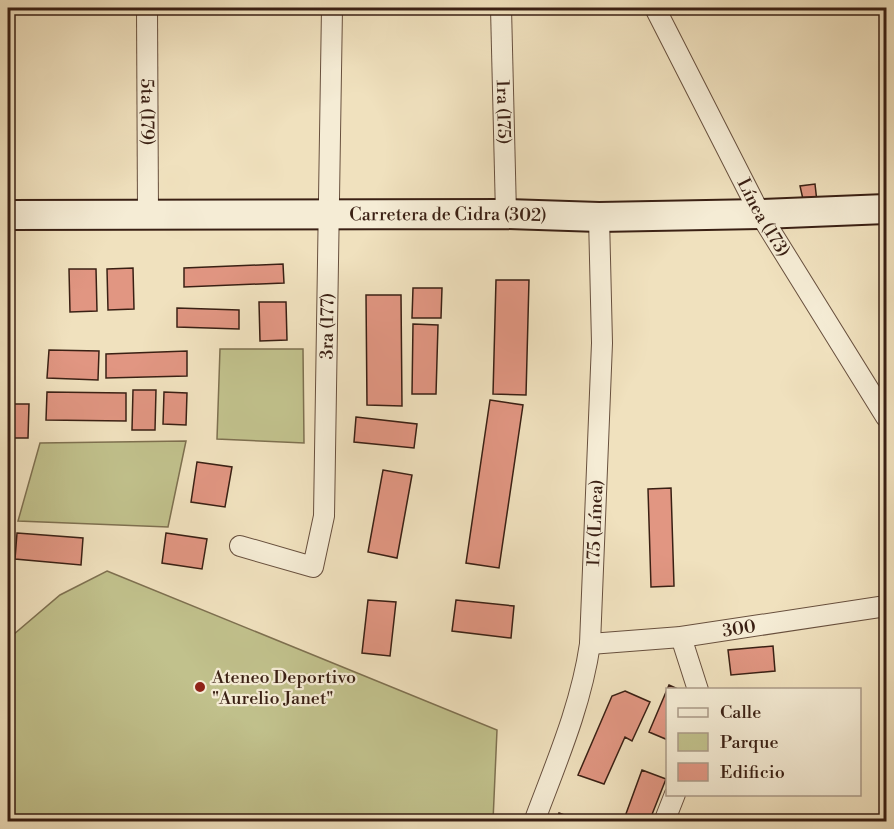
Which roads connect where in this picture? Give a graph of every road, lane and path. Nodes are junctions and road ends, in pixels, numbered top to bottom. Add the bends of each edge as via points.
1 (147, 8) edge
2 (332, 8) edge
3 (501, 8) edge
4 (655, 8) edge
5 (886, 209) edge
6 (148, 214) junction
7 (506, 214) junction
8 (760, 214) junction
9 (8, 215) edge
10 (330, 216) junction
11 (599, 218) junction
12 (886, 417) edge
13 (240, 546) dead end
14 (886, 606) edge
15 (681, 637) junction
16 (590, 644) junction
17 (697, 688) edge
18 (675, 796) edge
19 (534, 822) edge
20 (664, 822) edge

1 - 6 street, 5ta (179)
2 - 10 street, 3ra (177)
3 - 7 street, 1ra (175)
4 - 8 street, Línea (173)
5 - 8 main road, Carretera de Cidra (302)
6 - 9 main road, Carretera de Cidra (302)
6 - 10 main road, Carretera de Cidra (302)
7 - 10 main road, Carretera de Cidra (302)
7 - 11 main road, Carretera de Cidra (302)
8 - 11 main road, Carretera de Cidra (302)
8 - 12 street, Línea (173)
10 - 13 street, 3ra (177) via 324,516 314,567
11 - 16 street, 175 (Línea) via 602,343
14 - 15 street, 300
15 - 16 street, 300
15 - 17 street
16 - 19 street, 175 (Línea) via 574,714
18 - 20 street

